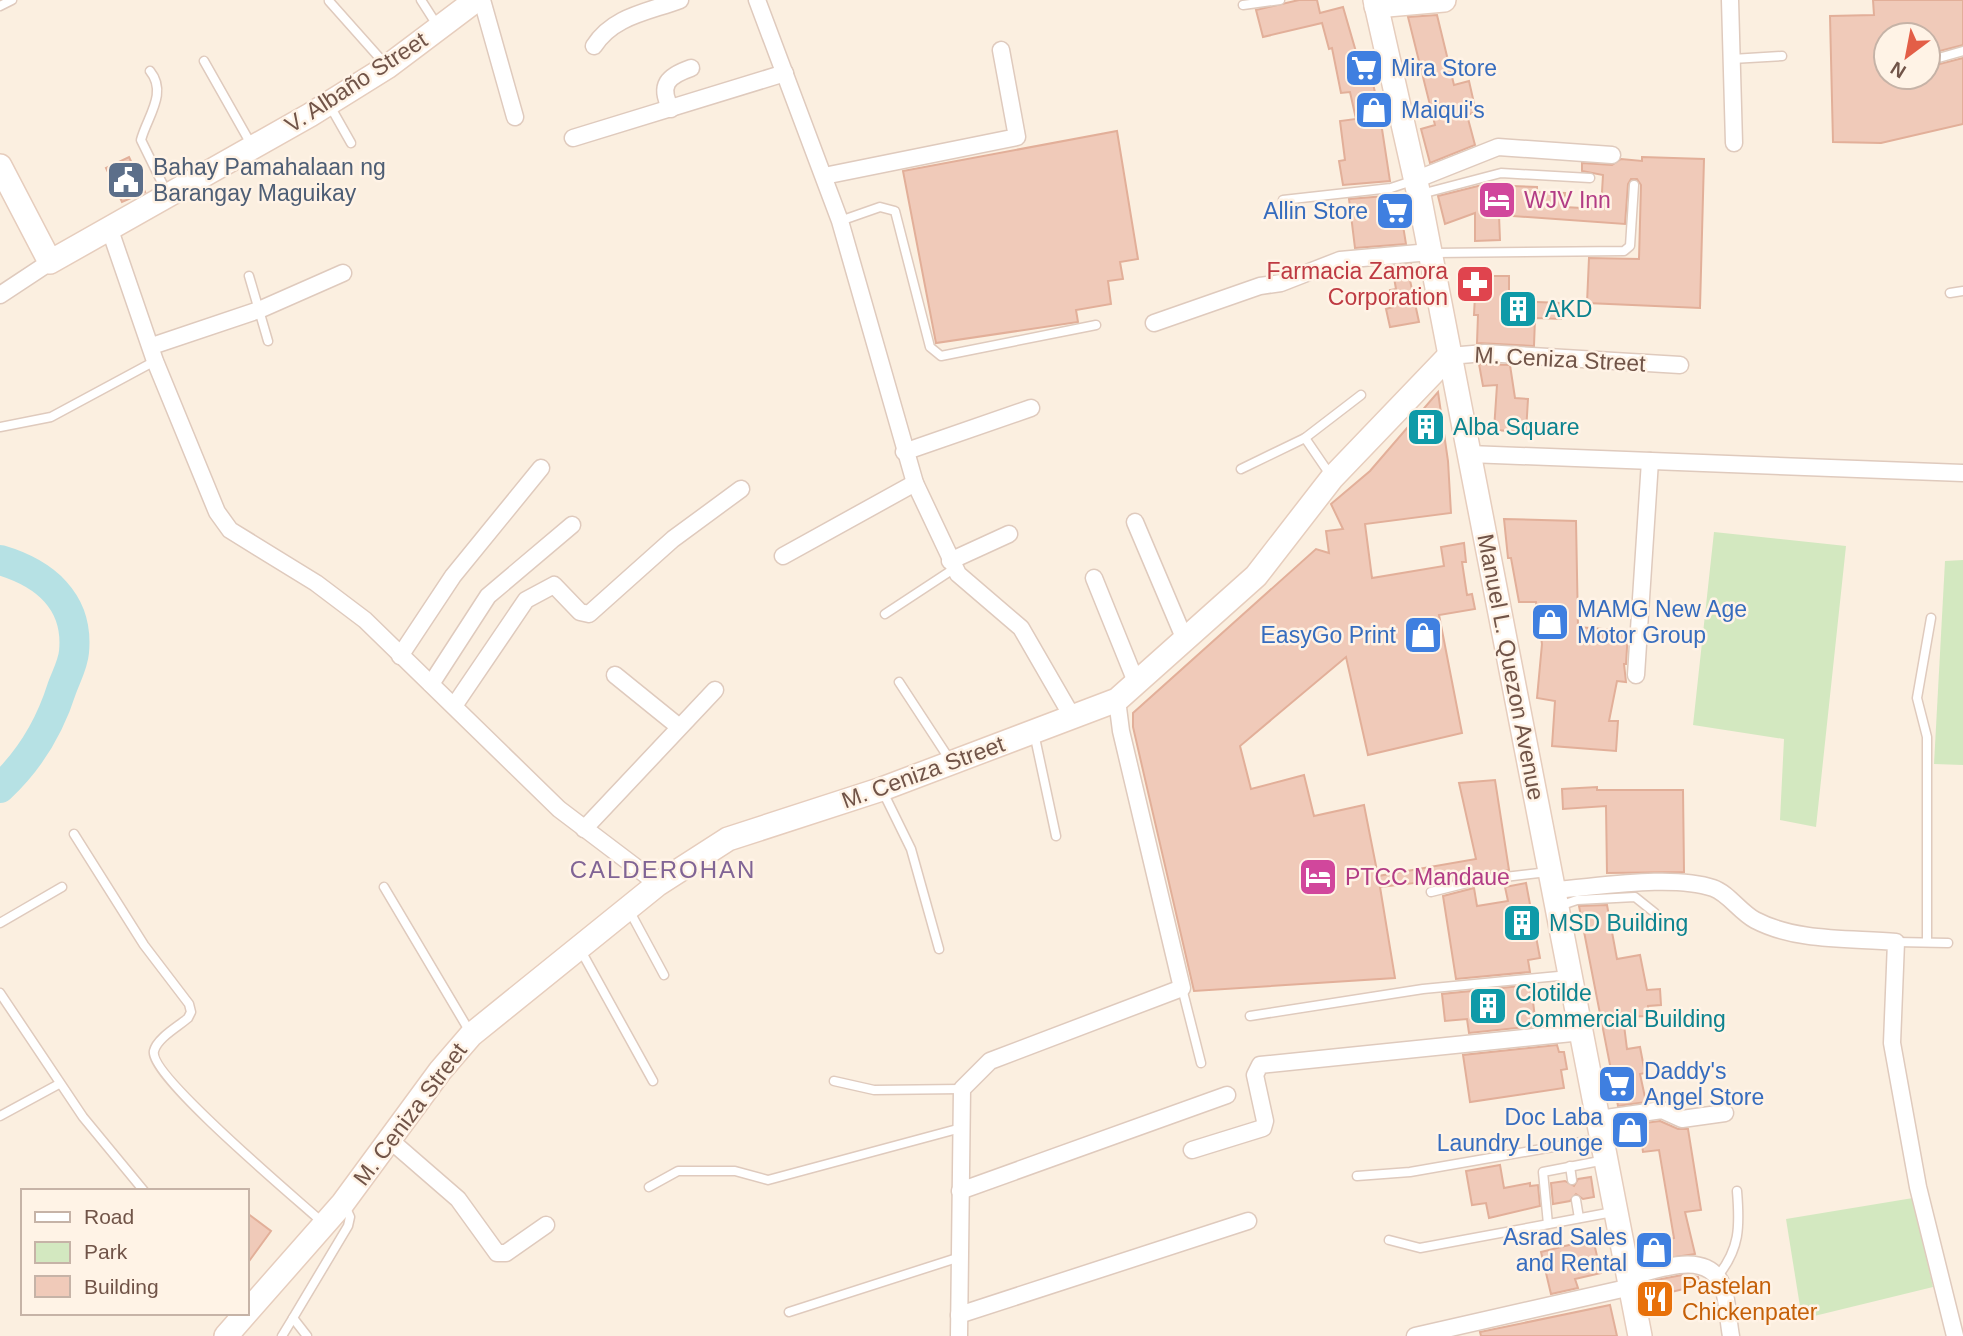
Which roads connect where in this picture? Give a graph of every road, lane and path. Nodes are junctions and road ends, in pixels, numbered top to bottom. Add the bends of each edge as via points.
1 (12, 0) edge
2 (421, 0) edge
3 (476, 0) edge
4 (482, 0) edge
5 (757, 0) edge
6 (1280, 0) edge
7 (1444, 0) edge
8 (1730, 0) edge
9 (329, 1) edge
10 (673, 1) edge
11 (1376, 3) edge
12 (1242, 5) dead end
13 (0, 6) edge
14 (439, 28) junction
15 (594, 46) dead end
16 (1001, 50) dead end
17 (1963, 51) edge
18 (1782, 56) dead end
19 (1942, 57) edge
20 (1732, 59) junction
21 (204, 61) dead end
22 (387, 66) junction
23 (691, 68) dead end
24 (150, 71) dead end
25 (785, 73) junction
26 (328, 103) junction
27 (671, 109) junction
28 (515, 117) dead end
29 (573, 138) dead end
30 (351, 143) dead end
31 (1734, 143) dead end
32 (252, 147) junction
33 (1612, 155) dead end
34 (0, 166) edge
35 (824, 176) junction
36 (1590, 178) dead end
37 (1634, 185) dead end
38 (1417, 187) junction
39 (168, 196) junction
40 (1283, 200) dead end
41 (840, 221) junction
42 (110, 230) junction
43 (1430, 252) junction
44 (50, 262) junction
45 (343, 274) dead end
46 (248, 276) dead end
47 (1963, 291) edge
48 (1950, 293) dead end
49 (0, 295) edge
50 (259, 310) junction
51 (1154, 323) dead end
52 (1096, 325) dead end
53 (268, 341) dead end
54 (153, 353) junction
55 (1449, 356) junction
56 (1681, 365) dead end
57 (1361, 395) dead end
58 (1031, 408) dead end
59 (0, 427) edge
60 (1305, 438) junction
61 (904, 452) junction
62 (1469, 454) junction
63 (1650, 461) junction
64 (541, 468) dead end
65 (1241, 469) dead end
66 (1963, 473) edge
67 (1332, 478) junction
68 (915, 483) junction
69 (741, 489) dead end
70 (1135, 522) dead end
71 (572, 525) dead end
72 (1009, 534) dead end
73 (783, 556) dead end
74 (953, 564) junction
75 (1094, 578) dead end
76 (885, 614) dead end
77 (1931, 618) dead end
78 (1185, 640) junction
79 (400, 656) junction
80 (1636, 675) dead end
81 (615, 676) dead end
82 (898, 682) dead end
83 (1136, 682) junction
84 (430, 684) junction
85 (715, 690) dead end
86 (1117, 700) junction
87 (454, 706) junction
88 (1073, 718) junction
89 (678, 726) junction
90 (1034, 732) junction
91 (952, 763) junction
92 (882, 789) junction
93 (584, 829) junction
94 (74, 834) dead end
95 (1056, 836) dead end
96 (658, 884) junction
97 (62, 887) dead end
98 (384, 887) dead end
99 (1554, 890) junction
100 (1431, 892) dead end
101 (628, 908) junction
102 (1655, 913) dead end
103 (0, 923) edge
104 (1896, 942) junction
105 (1927, 942) junction
106 (1948, 943) dead end
107 (580, 947) junction
108 (939, 949) dead end
109 (664, 975) dead end
110 (1570, 975) junction
111 (1182, 988) junction
112 (0, 993) edge
113 (1250, 1016) dead end
114 (1581, 1032) junction
115 (471, 1035) junction
116 (1201, 1063) dead end
117 (653, 1081) dead end
118 (834, 1081) dead end
119 (59, 1084) junction
120 (962, 1089) junction
121 (1227, 1095) dead end
122 (1726, 1113) dead end
123 (0, 1116) edge
124 (961, 1128) junction
125 (1602, 1139) junction
126 (390, 1140) junction
127 (1192, 1150) dead end
128 (1570, 1166) junction
129 (1357, 1176) dead end
130 (1572, 1180) dead end
131 (649, 1187) dead end
132 (142, 1189) edge
133 (960, 1191) junction
134 (1737, 1191) dead end
135 (1576, 1200) dead end
136 (343, 1203) junction
137 (1616, 1211) junction
138 (1579, 1219) junction
139 (1248, 1222) dead end
140 (324, 1224) junction
141 (1548, 1224) junction
142 (546, 1225) dead end
143 (1389, 1240) dead end
144 (960, 1257) junction
145 (1717, 1277) junction
146 (1630, 1282) junction
147 (248, 1312) edge
148 (789, 1312) dead end
149 (245, 1315) edge
150 (959, 1315) junction
151 (293, 1318) junction
152 (226, 1336) edge
153 (282, 1336) edge
154 (307, 1336) edge
155 (959, 1336) edge
156 (1415, 1336) edge
157 (1640, 1336) edge
158 (1731, 1336) edge
159 (1955, 1336) edge

1 - 13 lane
2 - 14 lane
3 - 14 street, V. Albaño Street
4 - 28 street
5 - 25 street
6 - 12 lane
7 - 11 street
8 - 20 street
9 - 22 lane
10 - 15 street via 614,23 604,29
11 - 38 street, Manuel L. Quezon Avenue
14 - 22 street, V. Albaño Street
16 - 35 street via 1017,137
17 - 19 lane
18 - 20 lane
20 - 31 street
21 - 32 lane
22 - 26 street, V. Albaño Street
23 - 27 street via 672,75 664,85
24 - 39 lane via 158,86 157,100 141,140
25 - 27 street
25 - 35 street
26 - 30 lane
26 - 32 street, V. Albaño Street
27 - 29 street
32 - 39 street, V. Albaño Street
33 - 38 street via 1498,147
34 - 44 street
35 - 41 street
36 - 38 lane via 1501,173
37 - 43 lane via 1630,246 1624,250
38 - 40 lane
38 - 43 street, Manuel L. Quezon Avenue
39 - 42 street, V. Albaño Street
41 - 52 lane via 880,207 895,211 930,347 941,356
41 - 61 street
42 - 44 street, V. Albaño Street
42 - 54 street
43 - 51 street via 1340,260 1282,284 1260,286
43 - 55 street, Manuel L. Quezon Avenue
44 - 49 street
45 - 50 street
46 - 50 lane
47 - 48 lane
50 - 53 lane
50 - 54 street
54 - 59 lane via 51,416
54 - 79 street via 217,512 229,530 316,583
55 - 56 street, M. Ceniza Street via 1485,353
55 - 62 street, Manuel L. Quezon Avenue
55 - 67 street, M. Ceniza Street
57 - 60 lane
58 - 61 street
60 - 65 lane
60 - 67 lane
61 - 68 street
62 - 63 street
62 - 99 street, Manuel L. Quezon Avenue
63 - 66 street
63 - 80 street
64 - 79 street via 453,576
67 - 78 street, M. Ceniza Street via 1256,576
68 - 73 street
68 - 74 street
69 - 87 street via 673,539 589,614 580,612 554,585 526,600
70 - 78 street
71 - 84 street via 488,596
72 - 74 street
74 - 76 lane
74 - 88 street via 958,574 1021,628
75 - 83 street
77 - 105 lane via 1917,698 1927,737
78 - 83 street, M. Ceniza Street
79 - 84 street
81 - 89 street
82 - 91 lane
83 - 86 street, M. Ceniza Street
84 - 87 street
85 - 89 street
86 - 88 street, M. Ceniza Street
86 - 111 street
87 - 93 street
88 - 90 street, M. Ceniza Street
89 - 93 street
90 - 91 street, M. Ceniza Street
90 - 95 lane
91 - 92 street, M. Ceniza Street
92 - 96 street, M. Ceniza Street via 728,839
92 - 108 lane via 911,849
93 - 96 street
94 - 140 lane via 144,945 189,1004 188,1018 158,1043 155,1061 185,1099
96 - 101 street, M. Ceniza Street
97 - 103 lane
98 - 115 lane
99 - 100 lane via 1479,880
99 - 102 lane via 1577,900 1635,897
99 - 104 street via 1682,882 1716,888 1754,920 1776,928
99 - 110 street, Manuel L. Quezon Avenue
101 - 107 street, M. Ceniza Street
101 - 109 lane
104 - 105 lane
104 - 159 street via 1892,1043 1918,1187
105 - 106 lane
107 - 115 street, M. Ceniza Street
107 - 117 lane
110 - 113 lane via 1423,989
110 - 114 street, Manuel L. Quezon Avenue
111 - 116 lane
111 - 120 street via 990,1061
112 - 119 lane
114 - 125 street, Manuel L. Quezon Avenue
114 - 127 street via 1260,1065 1255,1075 1263,1128
115 - 126 street, M. Ceniza Street
118 - 120 lane via 874,1090
119 - 123 lane
119 - 132 lane
120 - 124 street
121 - 133 street
122 - 125 street via 1682,1119 1662,1110
124 - 131 lane via 768,1180 735,1171 678,1171
124 - 133 street
125 - 128 lane
125 - 129 lane via 1410,1172
125 - 137 street, Manuel L. Quezon Avenue
126 - 136 street, M. Ceniza Street
126 - 142 street via 458,1199 497,1253 506,1253
128 - 130 lane
128 - 141 lane via 1543,1172
133 - 144 street
134 - 145 lane via 1735,1251
135 - 138 lane
136 - 140 street, M. Ceniza Street
136 - 151 lane via 350,1217 348,1226
137 - 138 lane
137 - 146 street, Manuel L. Quezon Avenue
138 - 141 lane
139 - 150 street
140 - 147 street, M. Ceniza Street
141 - 143 lane via 1420,1248
144 - 148 lane
144 - 150 street
145 - 146 street via 1693,1264
145 - 158 street via 1723,1287
146 - 156 street
146 - 157 street, Manuel L. Quezon Avenue
149 - 152 street, M. Ceniza Street
150 - 155 street
151 - 153 lane
151 - 154 lane

